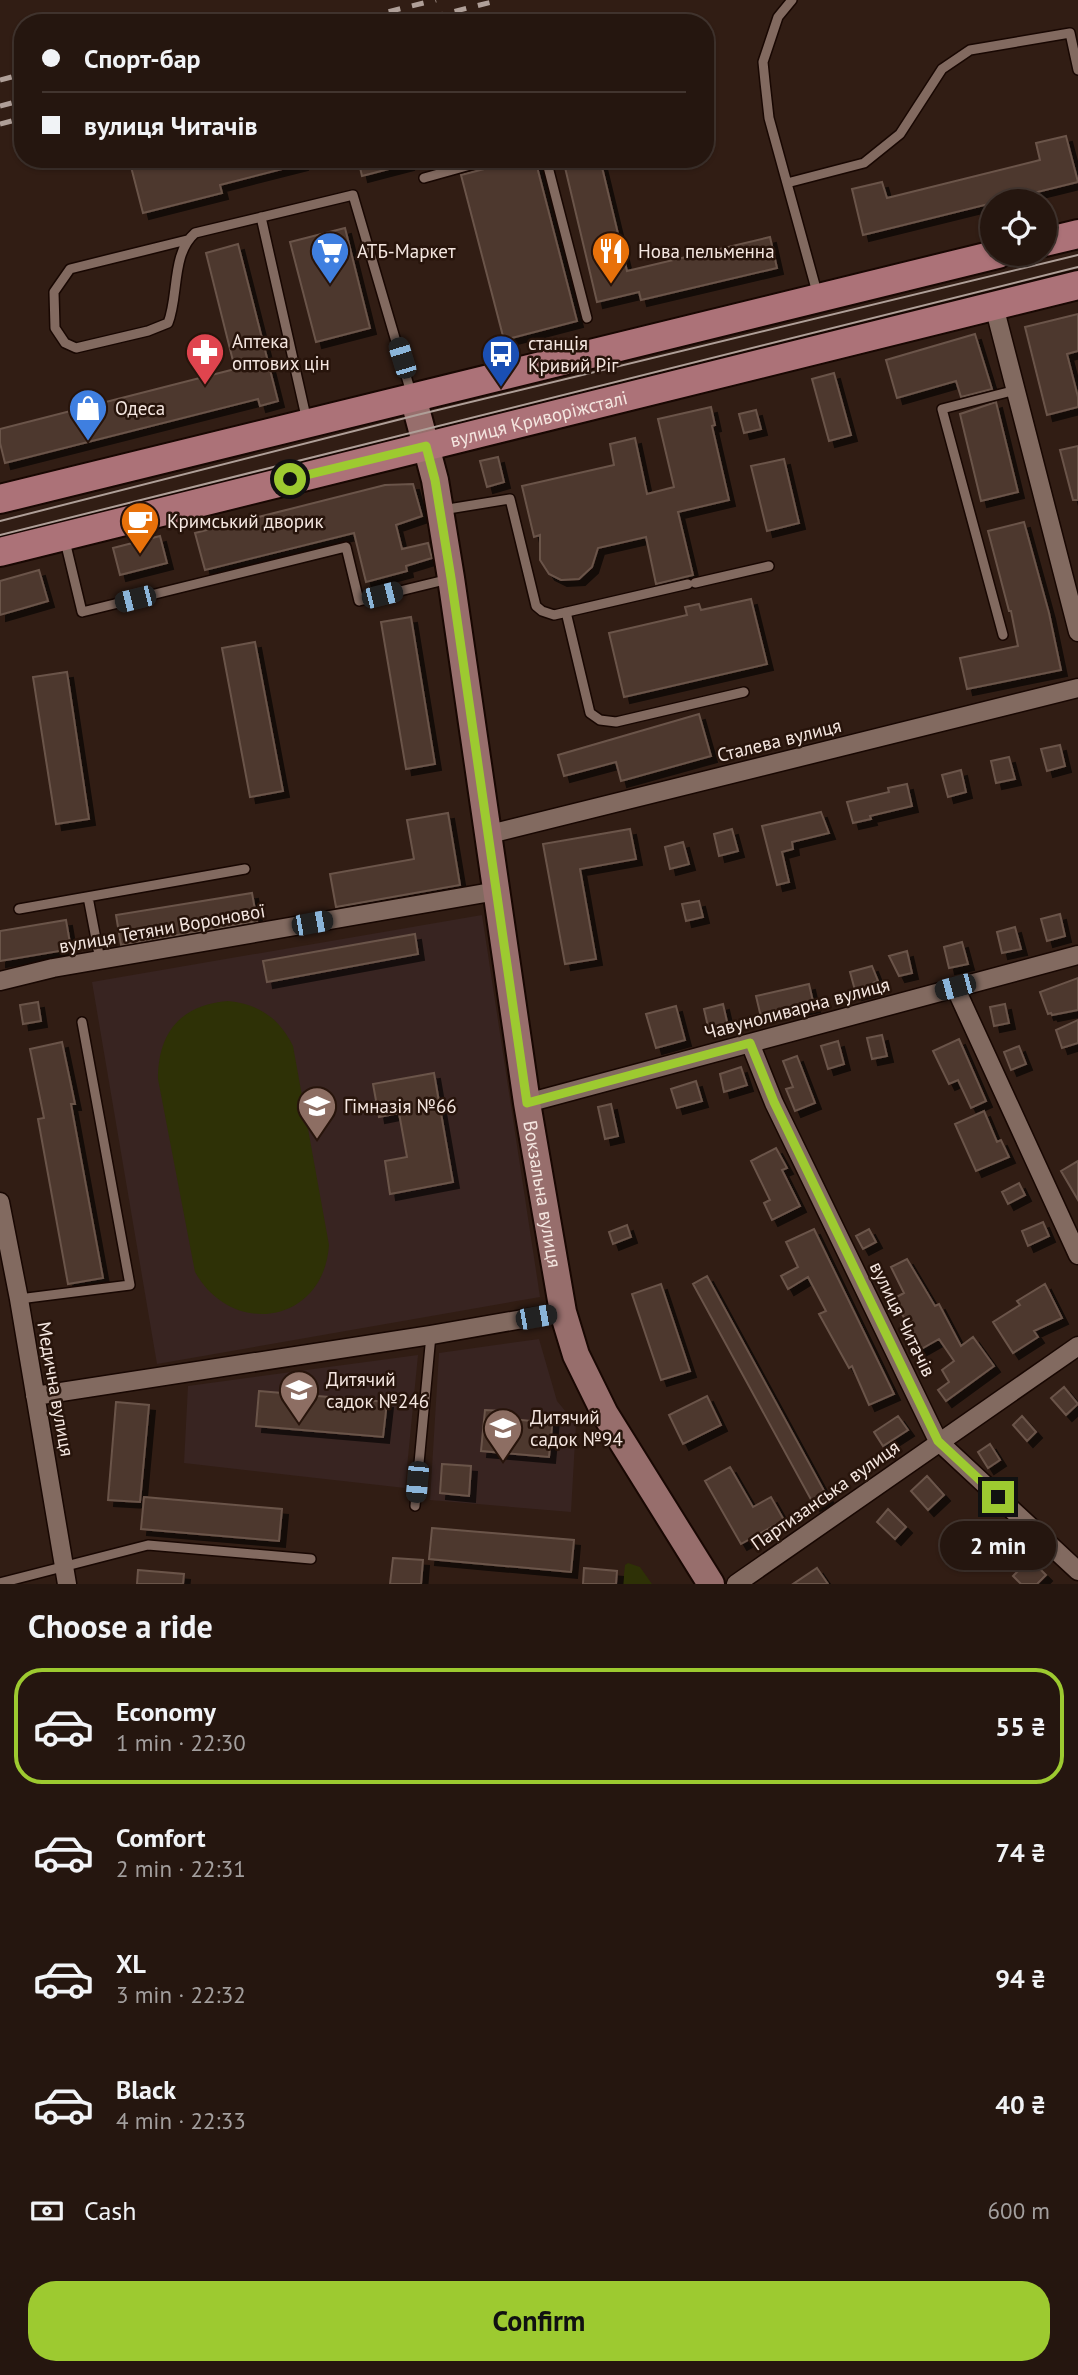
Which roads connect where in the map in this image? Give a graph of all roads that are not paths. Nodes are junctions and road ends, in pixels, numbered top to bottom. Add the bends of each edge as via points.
1 (792, 0) edge
2 (1078, 69) edge
3 (460, 168) edge
4 (548, 168) edge
5 (424, 178) dead end
6 (787, 183) junction
7 (261, 217) junction
8 (1078, 234) edge
9 (1057, 239) edge
10 (187, 240) junction
11 (980, 258) edge
12 (1078, 285) edge
13 (819, 298) junction
14 (995, 306) junction
15 (587, 318) dead end
16 (1016, 390) junction
17 (413, 397) junction
18 (307, 423) junction
19 (426, 446) junction
20 (0, 499) edge
21 (440, 510) junction
22 (63, 536) junction
23 (0, 552) edge
24 (769, 566) dead end
25 (451, 578) junction
26 (566, 612) junction
27 (1078, 632) edge
28 (1003, 635) dead end
29 (1078, 688) edge
30 (744, 692) dead end
31 (490, 834) junction
32 (245, 869) dead end
33 (497, 891) junction
34 (88, 897) junction
35 (19, 909) dead end
36 (1078, 956) edge
37 (100, 960) junction
38 (0, 981) edge
39 (955, 987) junction
40 (82, 1021) dead end
41 (750, 1043) junction
42 (527, 1103) junction
43 (0, 1202) edge
44 (1078, 1255) edge
45 (19, 1299) junction
46 (563, 1312) junction
47 (431, 1335) junction
48 (1078, 1346) edge
49 (35, 1396) junction
50 (938, 1441) junction
51 (415, 1506) dead end
52 (311, 1559) dead end
53 (1078, 1571) edge
54 (66, 1575) edge
55 (0, 1583) edge
56 (711, 1584) edge
57 (736, 1584) edge

1 - 6 lane via 778,17 763,62 769,118
2 - 6 lane via 1070,33 970,50 942,69 900,134 864,163
3 - 5 lane
4 - 15 lane
6 - 13 lane
7 - 10 lane via 195,233
7 - 17 lane via 353,195
7 - 18 lane
8 - 9 main road
10 - 10 lane via 168,323 76,348 65,343 55,328 54,292 71,269
11 - 13 main road
12 - 14 main road, вулиця Криворіжсталі
13 - 17 main road
14 - 16 street
14 - 19 main road, вулиця Криворіжсталі
16 - 27 street
16 - 28 lane via 942,409
17 - 18 main road
17 - 19 street, Вокзальна вулиця
18 - 20 main road
19 - 21 street, Вокзальна вулиця
19 - 22 main road, вулиця Криворіжсталі
21 - 25 street, Вокзальна вулиця
21 - 26 lane via 510,499 536,607 554,615
22 - 23 main road, вулиця Криворіжсталі
22 - 25 lane via 82,612 346,547 359,601
24 - 26 lane
25 - 31 street, Вокзальна вулиця
26 - 30 lane via 590,713 600,720 616,722
29 - 31 street, Сталева вулиця
31 - 33 street, Вокзальна вулиця
32 - 34 lane
33 - 37 street, вулиця Тетяни Воронової
33 - 42 street, Вокзальна вулиця
34 - 35 lane
34 - 37 lane
36 - 39 street, Чавуноливарна вулиця
37 - 38 street, вулиця Тетяни Воронової
39 - 41 street, Чавуноливарна вулиця
39 - 44 street
40 - 45 lane via 130,1285
41 - 42 street, Чавуноливарна вулиця
41 - 50 street, вулиця Читачів
42 - 46 street, Вокзальна вулиця
43 - 45 street, Медична вулиця
45 - 49 street, Медична вулиця
46 - 47 street
46 - 56 street, Вокзальна вулиця via 576,1355 605,1414
47 - 49 street
47 - 51 lane
48 - 50 street, Партизанська вулиця
49 - 54 street, Медична вулиця
50 - 53 street, вулиця Читачів
50 - 57 street, Партизанська вулиця
52 - 54 lane via 148,1545
54 - 55 lane

